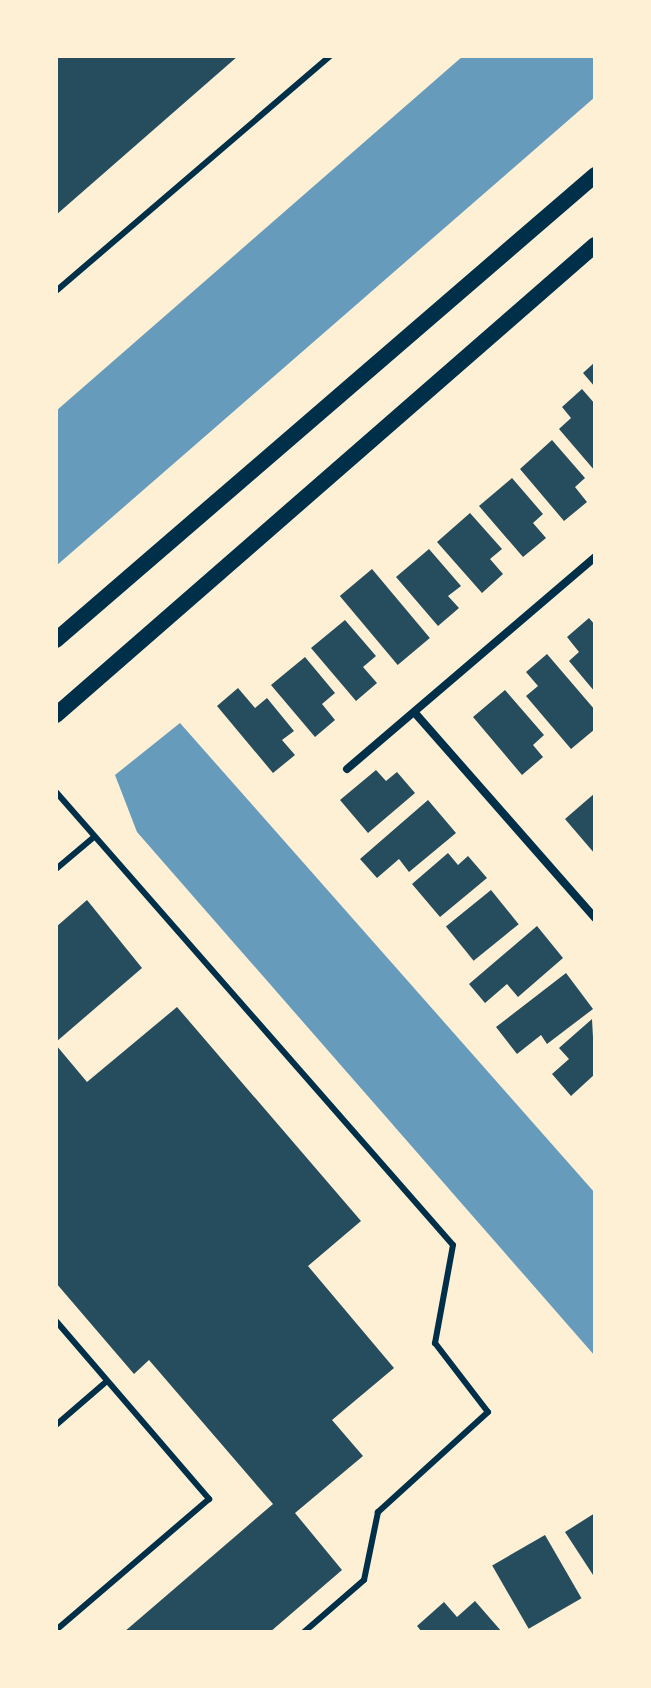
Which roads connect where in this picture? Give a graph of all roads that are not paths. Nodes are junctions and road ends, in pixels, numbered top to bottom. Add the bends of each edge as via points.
1 (330, 56) edge
2 (592, 183) edge
3 (595, 245) edge
4 (56, 291) edge
5 (595, 557) edge
6 (56, 640) edge
7 (415, 713) junction
8 (56, 715) edge
9 (347, 769) dead end
10 (56, 792) edge
11 (94, 837) junction
12 (56, 869) edge
13 (595, 918) edge
14 (56, 1321) edge
15 (107, 1381) junction
16 (56, 1425) edge
17 (56, 1630) edge
18 (304, 1632) edge

1 - 4 lane
2 - 6 main road
3 - 8 main road
5 - 7 street
7 - 9 street
7 - 13 street
10 - 11 lane
11 - 12 lane
11 - 18 lane via 453,1245 435,1343 488,1412 378,1512 364,1580
14 - 15 lane
15 - 16 lane
15 - 17 lane via 209,1499

